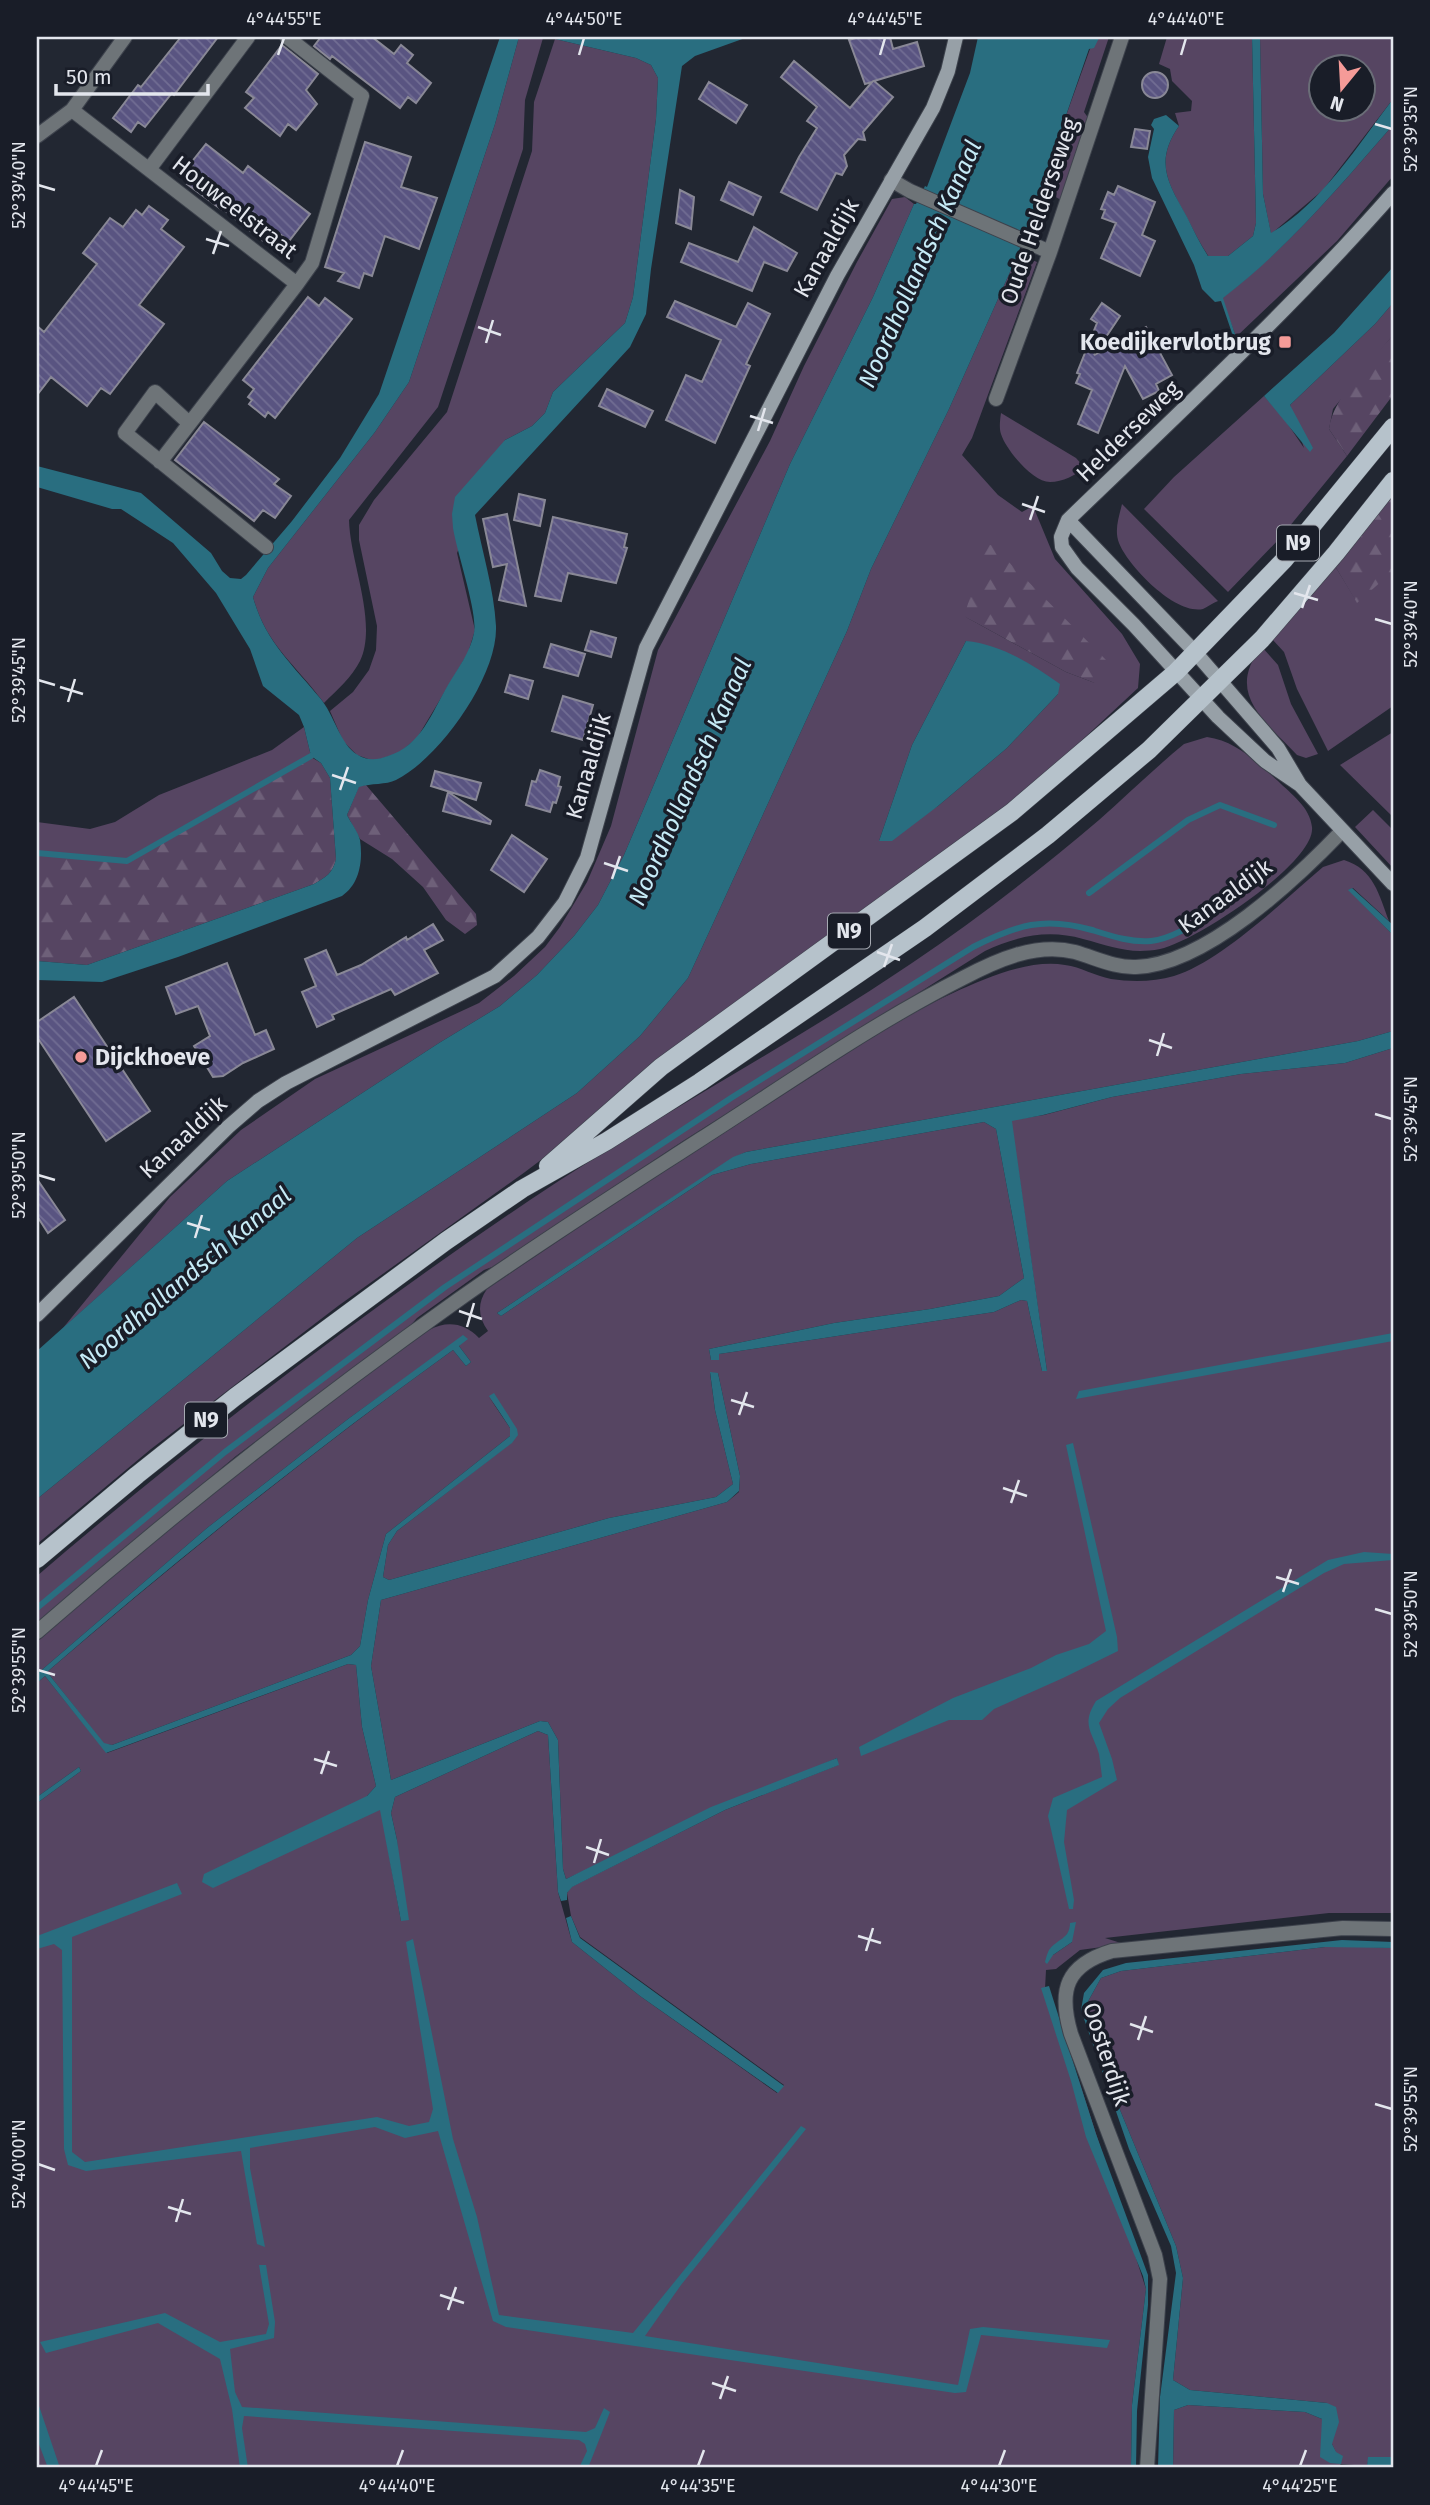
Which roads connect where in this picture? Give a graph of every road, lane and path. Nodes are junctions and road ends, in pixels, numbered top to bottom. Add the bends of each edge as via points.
1 (125, 37) edge
2 (248, 37) edge
3 (287, 37) edge
4 (956, 37) edge
5 (1122, 37) edge
6 (72, 110) junction
7 (37, 136) edge
8 (150, 168) junction
9 (891, 180) junction
10 (1393, 193) edge
11 (1050, 252) junction
12 (297, 284) junction
13 (996, 399) dead end
14 (190, 423) junction
15 (1393, 427) edge
16 (160, 462) junction
17 (1393, 481) edge
18 (1068, 520) junction
19 (266, 547) dead end
20 (1195, 652) junction
21 (1176, 671) junction
22 (1220, 681) junction
23 (1202, 699) junction
24 (1300, 785) junction
25 (1342, 831) junction
26 (1393, 884) edge
27 (522, 1189) junction
28 (37, 1315) edge
29 (37, 1559) edge
30 (37, 1632) edge
31 (1393, 1930) edge
32 (1147, 2468) edge

1 - 6 street
2 - 8 street
3 - 12 street via 362,96 312,263
4 - 9 street, Kanaaldijk via 933,108
5 - 11 street, Oude Helderseweg
6 - 7 street
6 - 8 street, Houweelstraat
8 - 12 street, Houweelstraat
9 - 11 street
9 - 28 street, Kanaaldijk via 837,275 646,648 587,858 565,902 538,937 495,976 258,1101
10 - 18 street, Helderseweg via 1254,342
11 - 13 street, Oude Helderseweg
12 - 14 street, Houweelstraat
14 - 16 street, Houweelstraat
14 - 16 street via 155,392 125,433
15 - 20 main road, N9 via 1284,560
16 - 19 street
17 - 22 main road, N9 via 1297,599
18 - 20 street
18 - 21 street via 1061,537 1066,554
20 - 21 main road, N9
20 - 22 street
21 - 23 street
21 - 27 main road, N9 via 1012,812 661,1067
22 - 23 main road, N9
22 - 24 street via 1278,747
23 - 24 street via 1265,761
23 - 27 main road, N9 via 1118,779 925,928 700,1082
24 - 25 street
25 - 26 street
25 - 30 street, Kanaaldijk via 1267,901 1181,958 1132,967 1069,950 1022,952 963,977 861,1037 458,1300 219,1479
27 - 29 main road, N9 via 235,1397
31 - 32 street, Oosterdijk via 1343,1928 1112,1951 1084,1963 1069,1979 1065,2008 1071,2034 1160,2279

